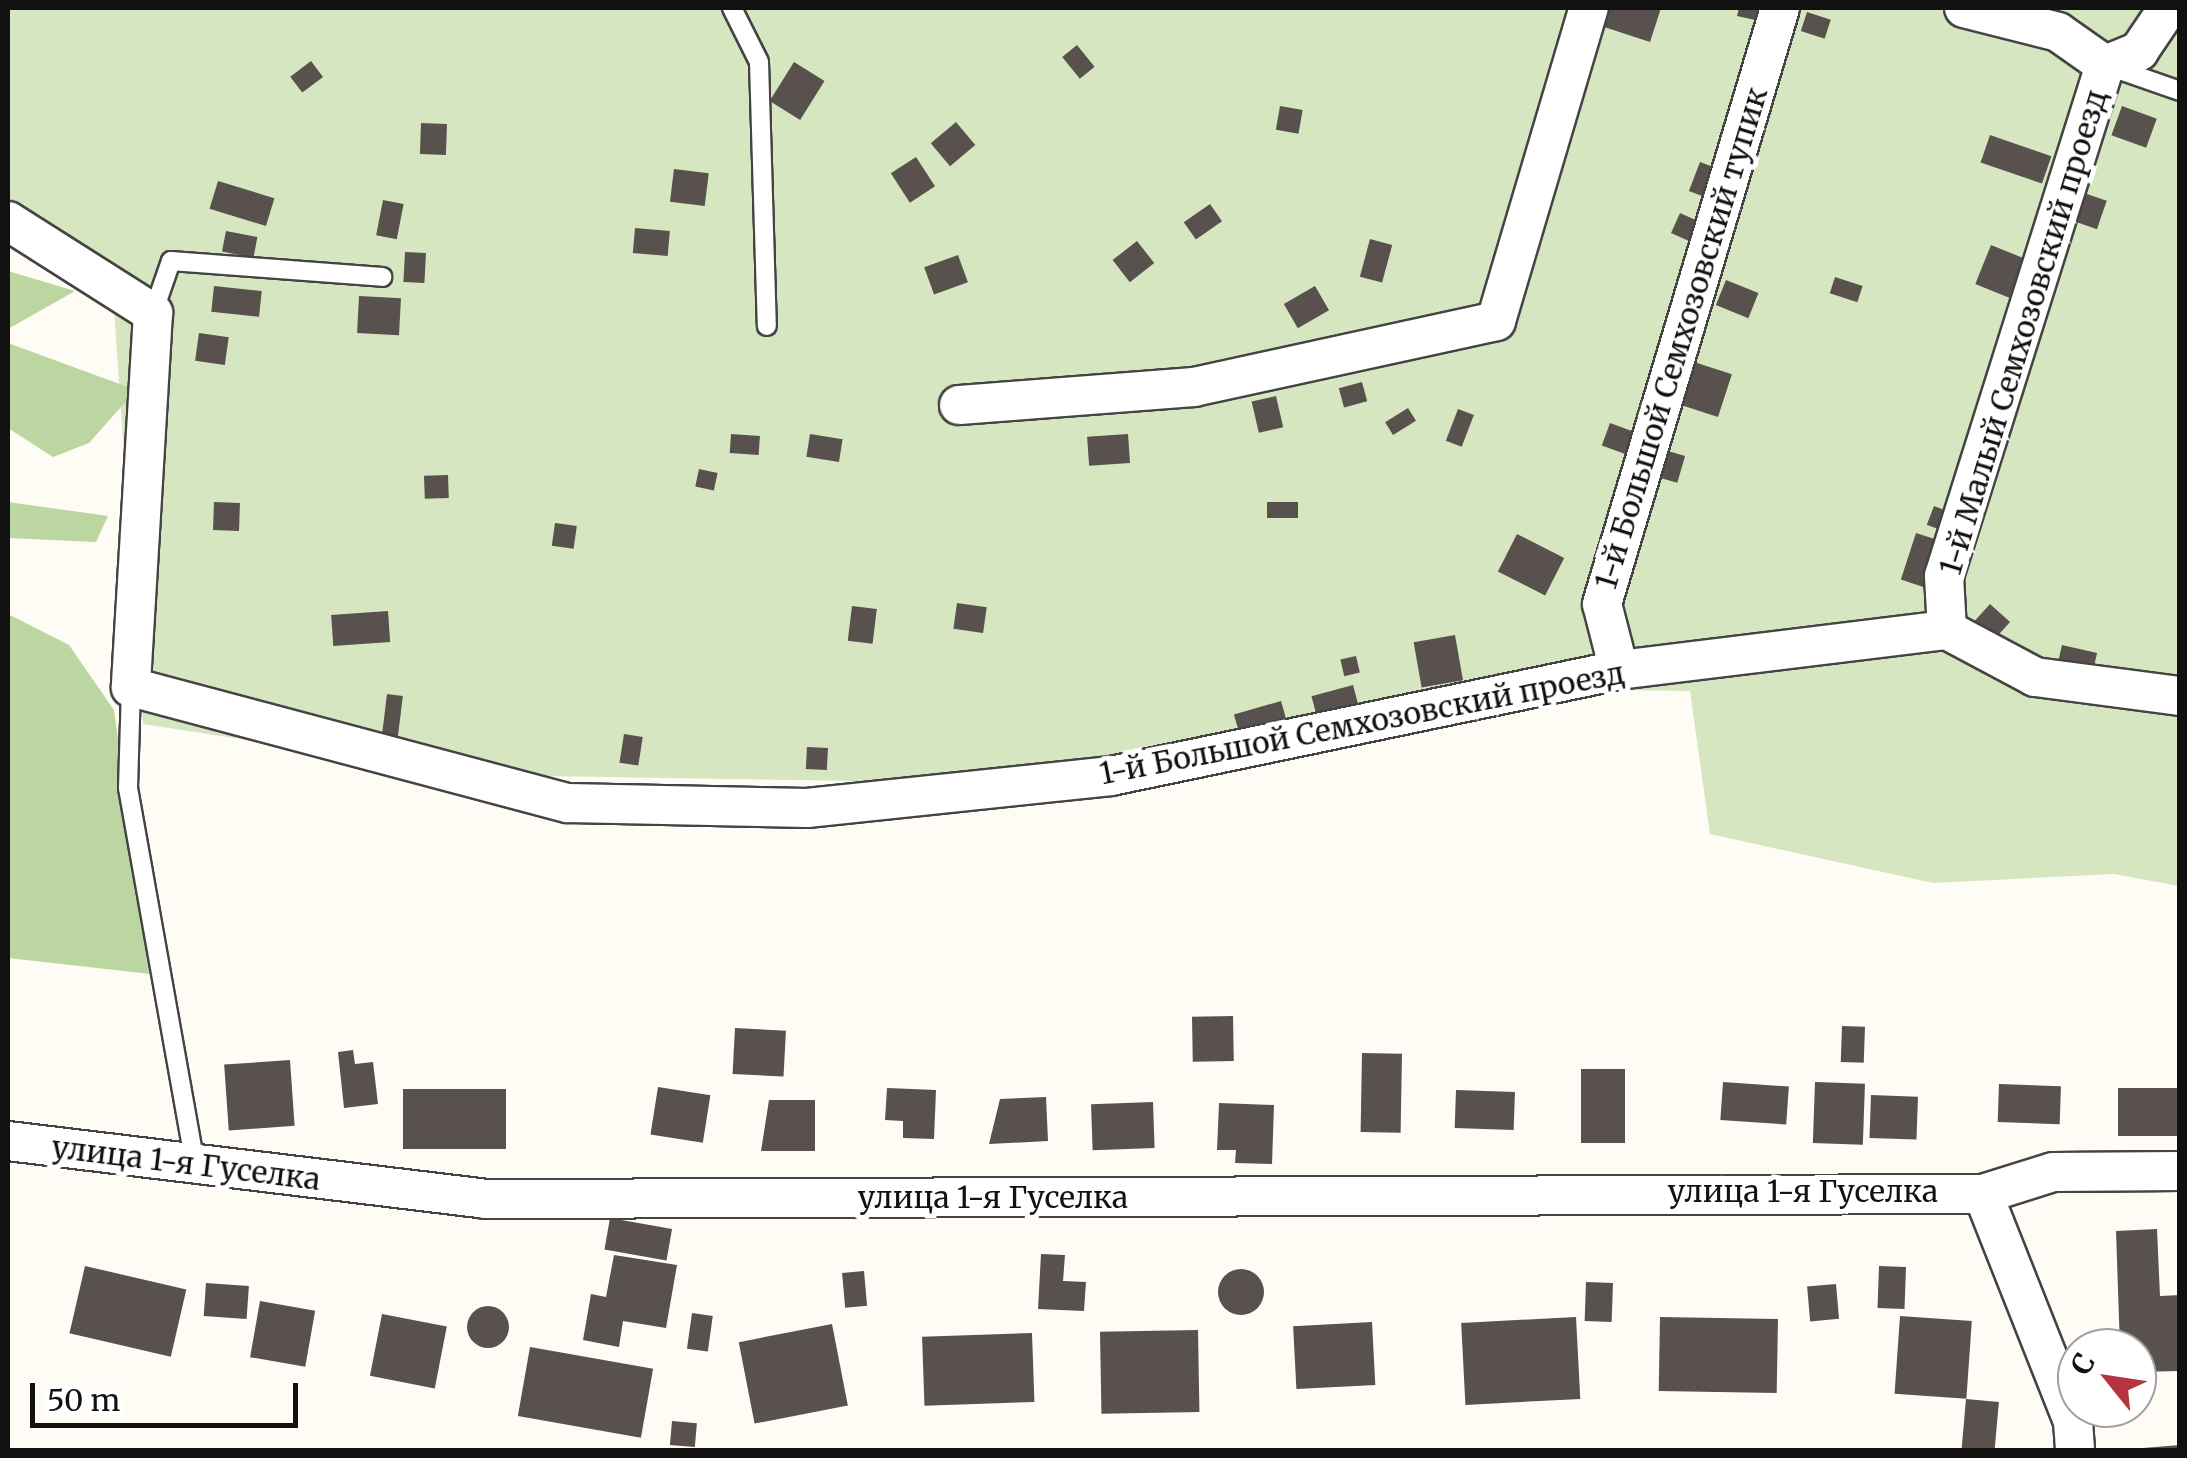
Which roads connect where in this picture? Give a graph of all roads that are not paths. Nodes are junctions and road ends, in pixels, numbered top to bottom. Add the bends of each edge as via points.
1 (732, 8) edge
2 (1589, 8) edge
3 (1780, 8) edge
4 (1964, 8) edge
5 (2168, 8) edge
6 (2105, 65) junction
7 (2180, 91) edge
8 (8, 222) edge
9 (382, 277) dead end
10 (153, 313) junction
11 (767, 326) dead end
12 (959, 405) dead end
13 (1947, 630) junction
14 (1618, 670) junction
15 (131, 687) junction
16 (2180, 696) edge
17 (8, 1140) edge
18 (194, 1160) junction
19 (2180, 1171) edge
20 (1983, 1194) junction
21 (2075, 1450) edge

1 - 11 lane via 758,62
2 - 12 street via 1496,320 1194,386
3 - 14 street, 1-й Большой Семхозовский тупик via 1602,604
4 - 6 street via 2058,32
5 - 6 street, 1-й Малый Семхозовский проезд via 2139,51
6 - 7 lane
6 - 13 street, 1-й Малый Семхозовский проезд via 1944,576
8 - 10 street
9 - 10 lane via 171,262
10 - 15 street
13 - 14 street, 1-й Большой Семхозовский проезд
13 - 16 street via 2036,677
14 - 15 street, 1-й Большой Семхозовский проезд via 1112,776 807,808 568,803
15 - 18 lane via 128,788
17 - 18 street, улица 1-я Гуселка
18 - 20 street, улица 1-я Гуселка via 484,1199
19 - 20 street, улица 1-я Гуселка via 2053,1172
20 - 21 street, улица 1-я Гуселка via 2048,1352

